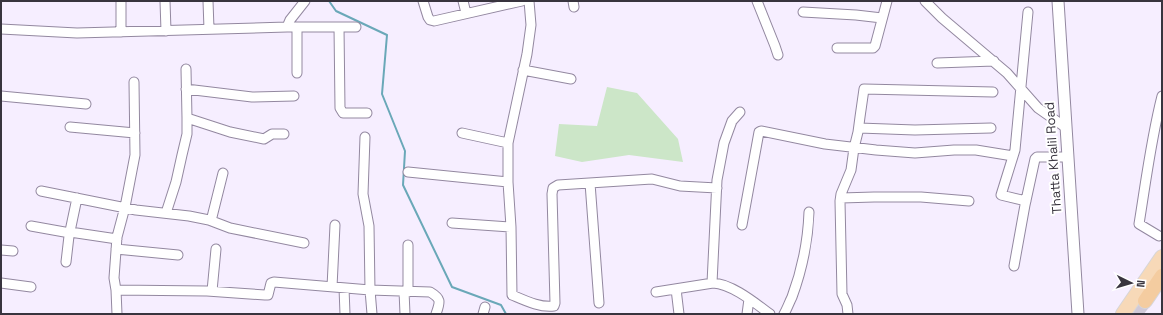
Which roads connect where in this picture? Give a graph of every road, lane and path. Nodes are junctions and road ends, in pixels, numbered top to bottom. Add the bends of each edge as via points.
1 (121, 1) edge
2 (165, 1) edge
3 (208, 1) edge
4 (305, 1) edge
5 (423, 1) edge
6 (463, 1) edge
7 (522, 1) edge
8 (529, 1) edge
9 (757, 1) edge
10 (887, 1) edge
11 (925, 1) edge
12 (1058, 1) edge
13 (505, 2) edge
14 (803, 12) dead end
15 (1028, 12) dead end
16 (466, 13) junction
17 (882, 18) junction
18 (287, 27) junction
19 (297, 27) junction
20 (339, 27) junction
21 (356, 27) dead end
22 (1, 29) edge
23 (209, 29) junction
24 (166, 31) junction
25 (121, 32) junction
26 (837, 48) dead end
27 (778, 55) dead end
28 (994, 61) junction
29 (937, 63) dead end
30 (186, 69) dead end
31 (523, 70) junction
32 (297, 73) dead end
33 (571, 79) dead end
34 (134, 82) dead end
35 (1021, 88) junction
36 (186, 89) junction
37 (993, 92) dead end
38 (1, 96) edge
39 (294, 96) dead end
40 (1162, 96) edge
41 (86, 104) dead end
42 (740, 112) dead end
43 (367, 113) dead end
44 (187, 118) junction
45 (70, 127) dead end
46 (1065, 127) junction
47 (859, 128) junction
48 (991, 128) dead end
49 (135, 133) junction
50 (462, 133) dead end
51 (284, 134) dead end
52 (365, 137) dead end
53 (508, 143) junction
54 (854, 148) junction
55 (1013, 156) junction
56 (1067, 157) junction
57 (408, 172) dead end
58 (223, 173) dead end
59 (508, 182) junction
60 (590, 183) junction
61 (717, 188) junction
62 (41, 191) dead end
63 (77, 198) junction
64 (840, 198) junction
65 (969, 201) dead end
66 (1026, 201) junction
67 (125, 208) junction
68 (809, 212) dead end
69 (166, 213) junction
70 (211, 221) junction
71 (452, 223) dead end
72 (335, 224) dead end
73 (31, 226) dead end
74 (742, 226) dead end
75 (511, 228) junction
76 (70, 232) junction
77 (1159, 236) dead end
78 (117, 239) junction
79 (304, 243) dead end
80 (408, 245) dead end
81 (116, 249) junction
82 (216, 249) dead end
83 (1, 250) edge
84 (14, 251) dead end
85 (178, 255) dead end
86 (1162, 257) edge
87 (66, 262) dead end
88 (1014, 266) dead end
89 (1162, 276) edge
90 (1, 283) edge
91 (712, 283) junction
92 (31, 287) dead end
93 (332, 287) junction
94 (344, 288) junction
95 (676, 289) junction
96 (116, 290) junction
97 (370, 290) junction
98 (212, 291) junction
99 (406, 292) junction
100 (656, 292) dead end
101 (1162, 293) edge
102 (749, 299) junction
103 (599, 303) dead end
104 (541, 310) edge
105 (116, 314) edge
106 (345, 314) edge
107 (372, 314) edge
108 (404, 314) edge
109 (436, 314) edge
110 (679, 314) edge
111 (747, 314) edge
112 (770, 314) edge
113 (784, 314) edge
114 (848, 314) edge
115 (1078, 314) edge
116 (1123, 314) edge

1 - 25 street
2 - 24 street
3 - 23 street
4 - 18 street
5 - 16 street via 430,20
6 - 16 street
7 - 13 street
8 - 31 street via 531,25
9 - 27 street
10 - 17 street
11 - 28 street
12 - 46 street, Thatta Khalil Road
13 - 16 street
14 - 17 street
15 - 35 street
17 - 26 street via 873,48
18 - 19 street
18 - 23 street
19 - 20 street
19 - 32 street
20 - 21 street
20 - 43 street via 340,108 343,113
22 - 25 street via 77,33
23 - 24 street
24 - 25 street
28 - 29 street
28 - 35 street
30 - 36 street
31 - 33 street
31 - 53 street
34 - 49 street
35 - 46 street via 1038,108
35 - 55 street
36 - 39 street via 252,97
36 - 44 street
37 - 47 street via 864,89
38 - 41 street
40 - 77 street via 1138,224
42 - 61 street via 732,121 724,143
44 - 51 street via 230,132 264,139 272,134
44 - 69 street via 187,134 178,175
45 - 49 street
46 - 56 street, Thatta Khalil Road
47 - 48 street
47 - 54 street
49 - 67 street via 135,155
50 - 53 street
52 - 97 street via 363,194 369,226
53 - 59 street
54 - 55 street via 907,153 976,150
54 - 64 street via 851,170
54 - 74 street via 759,132
55 - 66 street via 1001,195
56 - 66 street via 1035,159
56 - 115 street, Thatta Khalil Road
57 - 59 street
58 - 70 street
59 - 75 street
60 - 61 street via 652,179 680,186
60 - 103 street
60 - 104 street via 558,185 553,188 555,303 554,306
61 - 91 street
62 - 63 street
63 - 67 street
63 - 76 street
64 - 65 street via 921,197
64 - 114 street via 842,294
66 - 88 street
67 - 69 street
67 - 78 street
68 - 113 street via 808,236 799,274
69 - 70 street
70 - 79 street via 230,228
71 - 75 street
72 - 93 street
73 - 76 street
75 - 104 street via 512,295
76 - 78 street
76 - 87 street
78 - 81 street
80 - 99 street
81 - 85 street
81 - 96 street
82 - 98 street
83 - 84 street
86 - 116 main road
89 - 101 highway via 1149,304
90 - 92 street
91 - 95 street
91 - 102 street via 721,284
93 - 94 street
93 - 98 street via 274,282 271,283 268,295
94 - 97 street
94 - 106 street
95 - 100 street
95 - 110 street
96 - 98 street
96 - 105 street
97 - 99 street
97 - 107 street
99 - 108 street
99 - 109 street via 430,292 436,296 439,299
102 - 111 street
102 - 112 street

